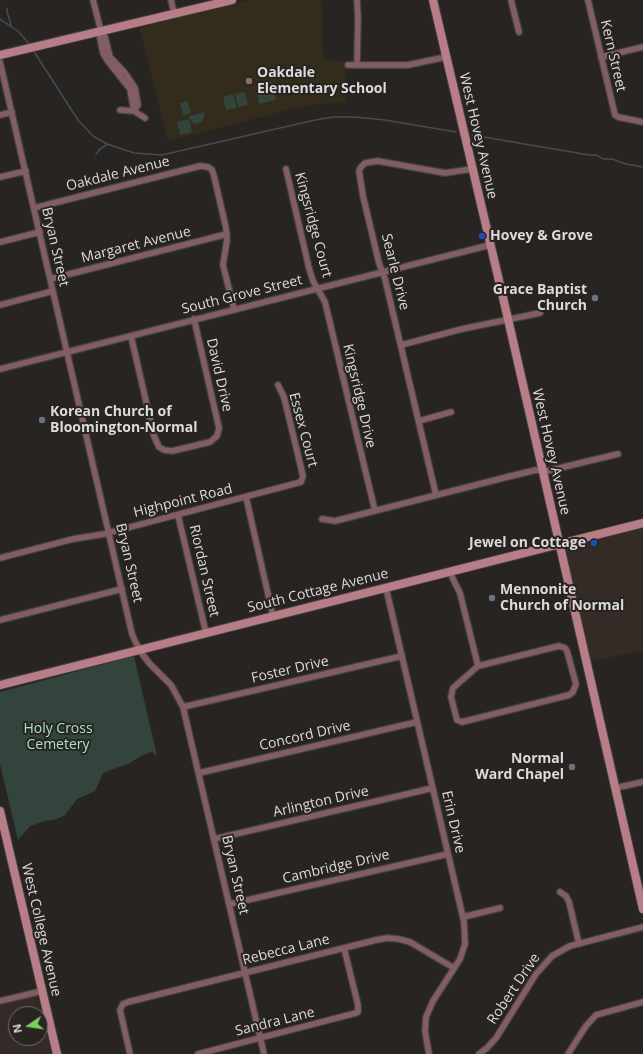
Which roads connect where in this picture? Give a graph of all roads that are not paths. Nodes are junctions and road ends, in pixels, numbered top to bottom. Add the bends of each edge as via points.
1 (93, 0) edge
2 (170, 0) edge
3 (232, 0) edge
4 (357, 0) edge
5 (433, 0) edge
6 (511, 0) edge
7 (588, 0) edge
8 (174, 13) junction
9 (101, 31) junction
10 (519, 32) dead end
11 (643, 47) edge
12 (0, 55) edge
13 (446, 57) junction
14 (601, 57) junction
15 (0, 62) edge
16 (348, 65) dead end
17 (357, 65) junction
18 (120, 110) dead end
19 (134, 111) junction
20 (12, 112) junction
21 (0, 115) edge
22 (145, 118) dead end
23 (643, 122) edge
24 (286, 169) dead end
25 (472, 169) junction
26 (26, 171) junction
27 (0, 177) edge
28 (34, 208) junction
29 (40, 232) junction
30 (227, 234) junction
31 (0, 242) edge
32 (490, 245) junction
33 (382, 272) junction
34 (50, 279) junction
35 (318, 288) junction
36 (53, 291) junction
37 (0, 305) edge
38 (234, 309) junction
39 (540, 313) dead end
40 (194, 319) junction
41 (508, 319) junction
42 (131, 336) junction
43 (401, 345) junction
44 (67, 352) junction
45 (0, 369) edge
46 (278, 385) dead end
47 (451, 412) dead end
48 (419, 421) junction
49 (618, 454) dead end
50 (542, 471) junction
51 (302, 481) joint
52 (436, 495) junction
53 (246, 497) junction
54 (375, 511) junction
55 (178, 515) junction
56 (322, 519) dead end
57 (643, 523) edge
58 (109, 532) junction
59 (558, 544) junction
60 (0, 558) edge
61 (450, 572) junction
62 (386, 588) junction
63 (122, 589) junction
64 (273, 616) junction
65 (0, 620) edge
66 (206, 633) junction
67 (140, 650) junction
68 (402, 656) junction
69 (478, 666) junction
70 (0, 685) edge
71 (183, 707) junction
72 (417, 722) junction
73 (199, 773) junction
74 (643, 782) edge
75 (432, 788) junction
76 (615, 788) junction
77 (0, 811) edge
78 (214, 839) junction
79 (448, 854) junction
80 (560, 892) dead end
81 (230, 904) junction
82 (500, 908) dead end
83 (643, 909) edge
84 (463, 917) junction
85 (643, 927) edge
86 (579, 944) junction
87 (344, 948) junction
88 (454, 968) junction
89 (245, 973) junction
90 (42, 991) junction
91 (0, 1001) edge
92 (643, 1002) edge
93 (260, 1038) junction
94 (57, 1054) edge
95 (130, 1054) edge
96 (198, 1054) edge
97 (264, 1054) edge
98 (429, 1054) edge
99 (479, 1054) edge
100 (568, 1054) edge

1 - 9 street
2 - 8 street
3 - 8 main road
4 - 17 street
5 - 13 main road, West Hovey Avenue
6 - 10 street
7 - 14 street, Kern Street
8 - 9 main road
9 - 12 main road
9 - 19 street via 110,57 135,88 138,105
11 - 14 street
13 - 17 street via 408,65
13 - 25 main road, West Hovey Avenue
14 - 23 street, Kern Street via 614,113 616,116
15 - 20 street, Bryan Street
16 - 17 street
18 - 19 street
19 - 22 street
20 - 21 street
20 - 26 street, Bryan Street
24 - 35 street, Kingsridge Court via 309,268
25 - 32 main road, West Hovey Avenue
25 - 33 street, Searle Drive via 445,173 378,161 360,167 359,175
26 - 27 street
26 - 28 street, Bryan Street
28 - 29 street, Bryan Street
28 - 30 street, Oakdale Avenue via 200,166 208,167 214,176
29 - 31 street
29 - 34 street, Bryan Street
30 - 34 street, Margaret Avenue
30 - 38 street via 223,265
32 - 33 street, South Grove Street
32 - 41 main road, West Hovey Avenue
33 - 35 street, South Grove Street
33 - 43 street, Searle Drive
34 - 36 street, Bryan Street
35 - 38 street, South Grove Street
35 - 54 street, Kingsridge Drive via 325,302
36 - 37 street
36 - 44 street, Bryan Street
38 - 40 street, South Grove Street
39 - 41 street
40 - 42 street, South Grove Street
40 - 42 street, David Drive via 219,428 217,436 212,441 202,444 172,451 161,449 157,445
41 - 43 street
41 - 50 main road, West Hovey Avenue
42 - 44 street, South Grove Street
43 - 48 street, Searle Drive
44 - 45 street, South Grove Street
44 - 58 street, Bryan Street
46 - 51 street, Essex Court via 286,404
47 - 48 street
48 - 52 street, Searle Drive
49 - 50 street
50 - 52 street
50 - 59 main road, West Hovey Avenue
51 - 53 street, Highpoint Road
52 - 54 street
53 - 55 street, Highpoint Road
53 - 64 street
54 - 56 street via 334,521
55 - 58 street, Highpoint Road
55 - 66 street, Riordan Street
57 - 59 main road, South Cottage Avenue
58 - 60 street, Highpoint Road
58 - 63 street, Bryan Street
59 - 61 main road, South Cottage Avenue
59 - 76 main road, West Hovey Avenue
61 - 62 main road, South Cottage Avenue
61 - 69 street via 460,593
62 - 64 main road, South Cottage Avenue
62 - 68 street, Erin Drive
63 - 65 street
63 - 67 street, Bryan Street via 132,634
64 - 66 main road, South Cottage Avenue
66 - 67 main road, South Cottage Avenue
67 - 70 main road, South Cottage Avenue
67 - 71 street, Bryan Street via 171,685
68 - 71 street, Foster Drive
68 - 72 street, Erin Drive
69 - 69 street via 455,685 451,692 455,718 459,722 568,695 575,689 576,684 567,651 562,646
71 - 73 street, Bryan Street
72 - 73 street, Concord Drive
72 - 75 street, Erin Drive
73 - 78 street, Bryan Street
74 - 76 street
75 - 78 street, Arlington Drive
75 - 79 street, Erin Drive
76 - 83 main road, West Hovey Avenue
77 - 90 main road, West College Avenue
78 - 81 street, Bryan Street
79 - 81 street, Cambridge Drive
79 - 84 street, Erin Drive
80 - 86 street via 569,902
81 - 89 street, Bryan Street
82 - 84 street
84 - 88 street, Erin Drive via 465,944
85 - 86 street, Robert Drive
86 - 99 street, Robert Drive via 563,949 547,960 496,1038
87 - 88 street, Rebecca Lane via 387,938 399,939 410,942
87 - 89 street, Rebecca Lane
87 - 93 street, Sandra Lane via 358,1012
88 - 98 street, Erin Drive via 426,1017 425,1031
89 - 93 street, Bryan Street
89 - 95 street, Rebecca Lane via 123,1004 120,1014
90 - 91 street
90 - 94 main road, West College Avenue
92 - 100 street via 596,1015
93 - 96 street, Sandra Lane
93 - 97 street, Bryan Street

